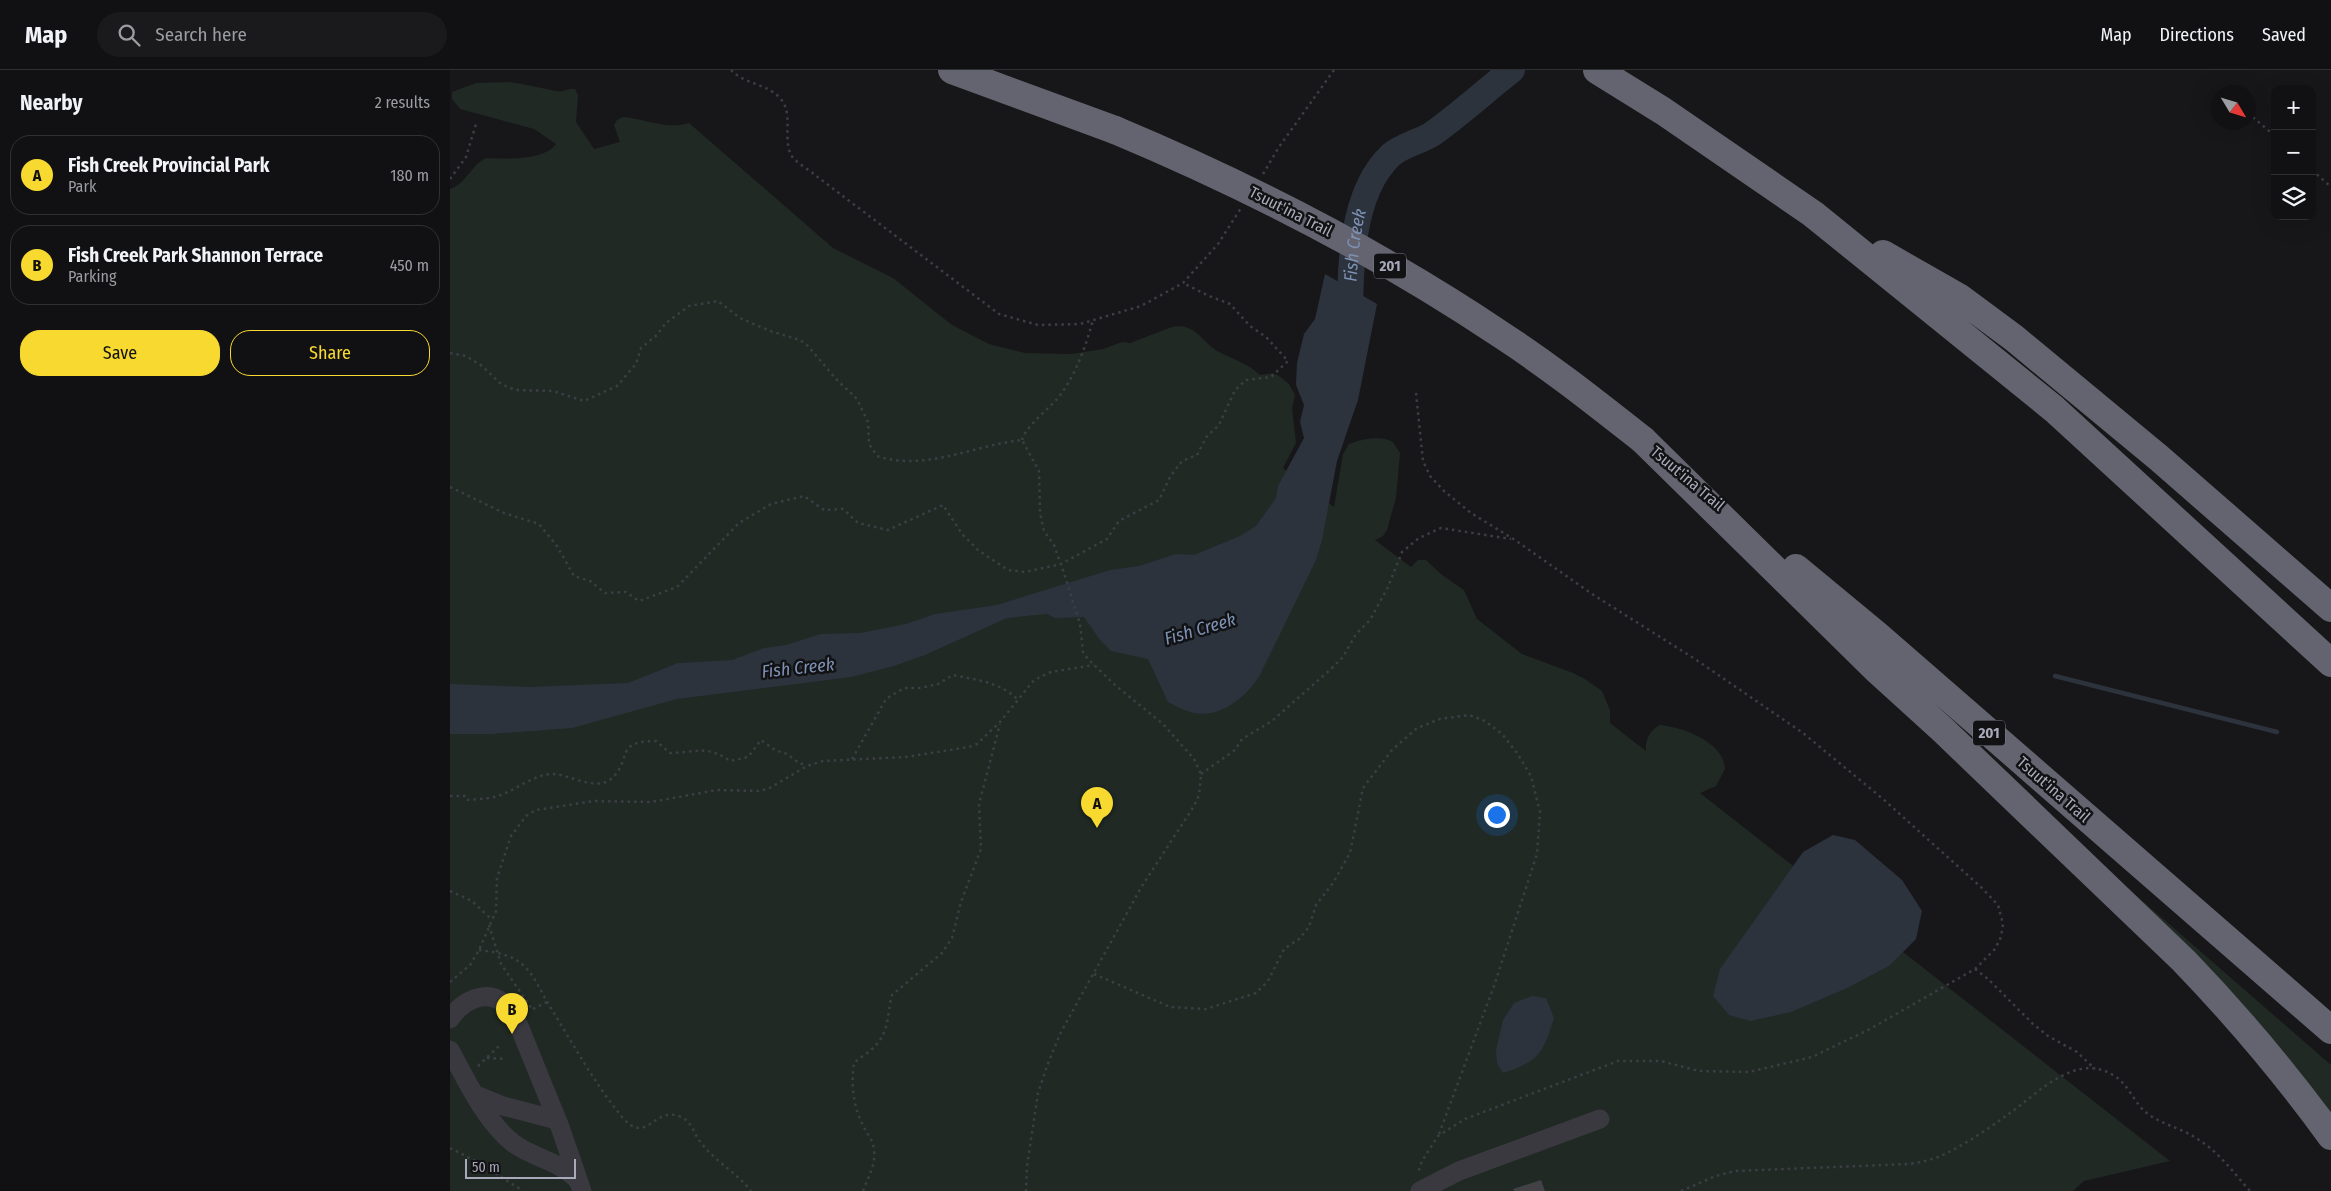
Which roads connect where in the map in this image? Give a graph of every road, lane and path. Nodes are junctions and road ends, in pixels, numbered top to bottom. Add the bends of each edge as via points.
1 (731, 70) edge
2 (952, 70) edge
3 (1334, 70) edge
4 (1597, 70) edge
5 (2256, 120) edge
6 (476, 124) dead end
7 (2271, 133) edge
8 (2316, 173) edge
9 (450, 179) edge
10 (1259, 181) dead end
11 (2331, 186) edge
12 (1244, 204) dead end
13 (1813, 214) junction
14 (1183, 283) junction
15 (1093, 320) junction
16 (450, 353) edge
17 (1416, 393) dead end
18 (1022, 440) junction
19 (1643, 440) junction
20 (450, 487) edge
21 (1515, 540) junction
22 (1061, 564) junction
23 (2331, 608) edge
24 (2331, 662) edge
25 (1094, 665) junction
26 (1017, 699) junction
27 (1000, 722) junction
28 (852, 759) junction
29 (807, 766) junction
30 (1201, 774) junction
31 (450, 796) edge
32 (450, 891) edge
33 (492, 920) junction
34 (489, 925) junction
35 (480, 950) junction
36 (497, 953) junction
37 (1975, 969) junction
38 (1094, 974) junction
39 (450, 982) edge
40 (547, 1002) junction
41 (450, 1019) edge
42 (2331, 1030) edge
43 (450, 1050) edge
44 (487, 1058) dead end
45 (505, 1060) dead end
46 (2095, 1070) junction
47 (475, 1094) junction
48 (1600, 1119) dead end
49 (557, 1120) junction
50 (1438, 1136) junction
51 (2331, 1136) edge
52 (450, 1148) edge
53 (1418, 1184) edge
54 (581, 1187) edge
55 (523, 1191) edge
56 (751, 1191) edge
57 (863, 1191) edge
58 (1026, 1191) edge
59 (1681, 1191) edge
60 (2250, 1191) edge

1 - 15 path via 742,80 779,96 788,110 786,128 792,155 999,314 1038,325 1080,324
2 - 19 highway, Tsuut'ina Trail / 201, bridge via 1115,130 1196,164 1275,203 1394,268 1504,336
3 - 10 path
4 - 13 highway
5 - 7 path
6 - 9 path via 466,157
8 - 11 path
12 - 14 path via 1218,244
13 - 23 highway via 1960,298 2014,338
13 - 24 highway via 2054,410
14 - 15 path via 1141,306
14 - 22 path via 1230,304 1288,361 1270,378 1246,380 1235,390 1219,425 1207,436 1197,455 1182,461 1159,500 1119,521 1107,539
15 - 18 path via 1084,350 1063,392 1024,432
16 - 18 path via 466,356 501,384 516,390 553,391 584,401 617,386 636,364 641,348 666,323 689,306 718,301 740,318 800,340 808,346 857,399 868,422 869,444 876,456 901,462 919,461
17 - 21 path via 1423,462 1430,476 1472,513
18 - 22 path via 1039,471 1044,531
19 - 42 highway, Tsuut'ina Trail / 201 via 1884,642
19 - 51 highway via 1878,671 2184,961 2287,1077
20 - 22 path via 504,513 538,524 557,546 574,576 590,581 605,592 626,592 639,601 677,587 739,523 771,504 804,496 824,510 843,509 858,523 888,530 943,505 962,534 978,550 1008,570 1025,572
21 - 30 path via 1441,528 1419,538 1402,552 1370,620 1331,669 1272,721 1242,739 1235,750
21 - 37 path via 1802,732 1982,888 1998,905 2003,924 2002,937
22 - 25 path via 1080,624 1083,652
25 - 26 path via 1051,672 1034,680
25 - 30 path via 1163,724 1194,759
26 - 27 path
26 - 28 path via 1008,690 953,675 938,684 904,688 886,699
27 - 28 path via 977,744 969,747 906,757
27 - 57 path via 979,804 981,849 961,902 952,938 942,952 892,995 884,1034 854,1063 854,1098 861,1122 873,1141 874,1151 874,1161
28 - 29 path via 833,759
29 - 31 path via 761,740 748,757 730,761 717,752 670,753 656,741 638,741 625,751 611,779 602,782 576,782 565,776 549,774 497,797 467,800 465,796
29 - 33 path via 768,789 758,791 717,790 651,802 594,801 536,810 526,816 511,836 497,878 498,903
30 - 38 path via 1199,795 1194,806 1142,886
32 - 33 path via 472,901
33 - 34 path
34 - 35 path
34 - 36 path
35 - 36 path
35 - 39 path via 470,965
36 - 40 path via 513,958 526,969
36 - 40 path via 532,1009
37 - 46 path via 2033,1024 2077,1052
37 - 50 path via 1870,1029 1812,1057 1749,1072 1699,1071 1661,1061 1618,1061 1465,1119
38 - 50 path via 1170,1007 1206,1008 1256,993 1268,981 1284,949 1310,927 1316,905 1350,853 1363,788 1392,750 1417,728 1440,719 1470,715 1486,721 1518,753 1531,776 1540,812 1537,854 1494,986
38 - 58 path via 1064,1026 1047,1066 1033,1121
40 - 56 path via 624,1119 639,1129 667,1115 684,1119 690,1123 700,1143 742,1179
41 - 49 lane via 472,998 488,997 507,1006 517,1021
43 - 47 lane
44 - 45 path
46 - 59 path via 2071,1072 2056,1078 1998,1122 1948,1153 1928,1161 1735,1171
46 - 60 path via 2115,1075 2147,1114 2212,1148
47 - 49 lane via 503,1106
47 - 54 lane via 513,1143 563,1168
48 - 53 lane
49 - 54 lane
50 - 53 path via 1422,1161
52 - 55 path

